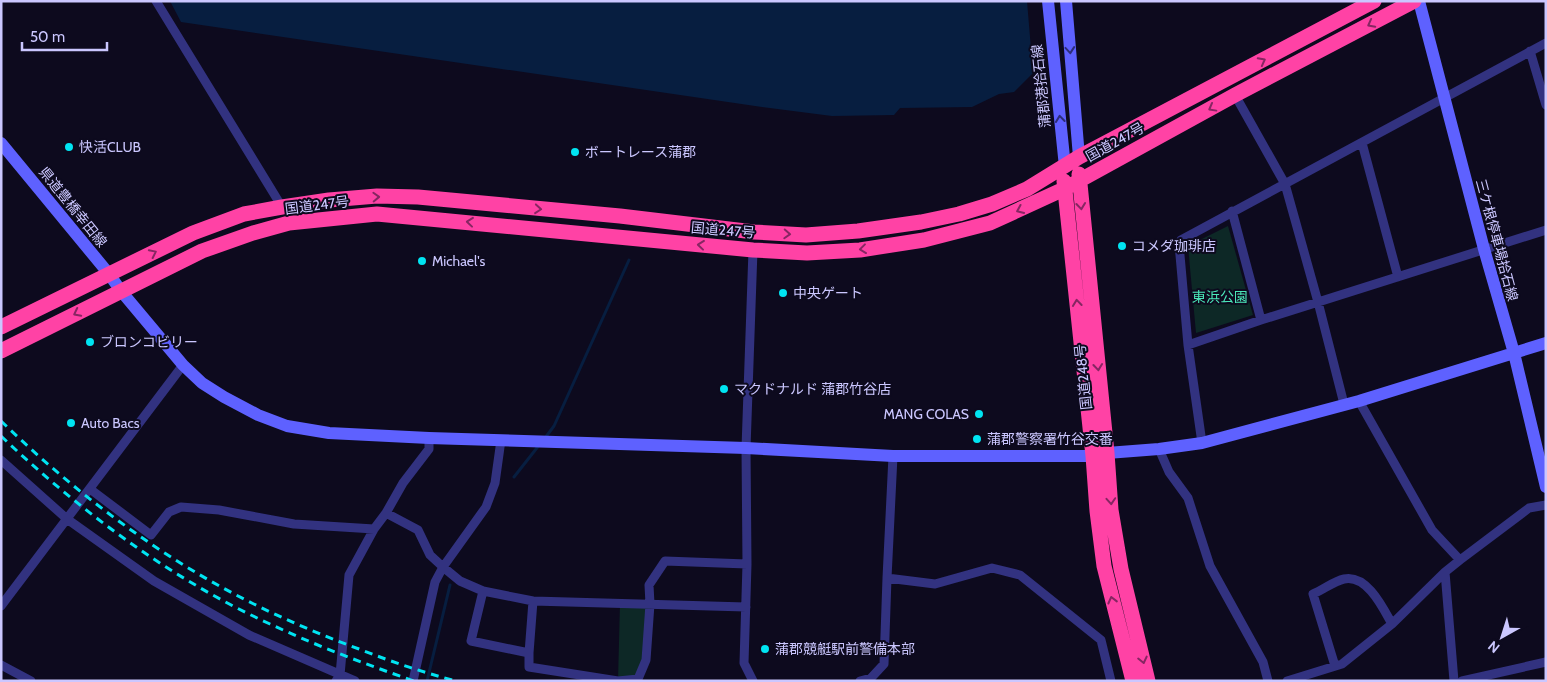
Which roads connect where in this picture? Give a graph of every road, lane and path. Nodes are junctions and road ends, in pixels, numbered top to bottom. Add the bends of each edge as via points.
1 (156, 1) edge
2 (1048, 1) edge
3 (1066, 1) edge
4 (1374, 1) edge
5 (1414, 1) edge
6 (1419, 1) edge
7 (1546, 43) edge
8 (1530, 51) junction
9 (1235, 95) junction
10 (1444, 99) junction
11 (1546, 105) edge
12 (1, 143) edge
13 (1362, 143) junction
14 (1079, 157) junction
15 (1064, 167) junction
16 (1078, 181) junction
17 (1285, 184) junction
18 (1064, 189) junction
19 (282, 206) junction
20 (1232, 211) junction
21 (1546, 230) edge
22 (1484, 249) junction
23 (753, 250) junction
24 (109, 274) junction
25 (1398, 276) junction
26 (121, 291) junction
27 (1318, 302) junction
28 (1261, 320) junction
29 (1, 327) edge
30 (1546, 343) edge
31 (1188, 345) junction
32 (1, 351) edge
33 (1514, 353) junction
34 (183, 364) junction
35 (1359, 401) junction
36 (1344, 404) junction
37 (430, 438) junction
38 (501, 440) junction
39 (1202, 442) junction
40 (746, 448) junction
41 (1159, 449) junction
42 (1100, 454) junction
43 (893, 456) junction
44 (1, 460) edge
45 (1546, 487) edge
46 (90, 489) junction
47 (1546, 505) edge
48 (386, 514) junction
49 (67, 519) junction
50 (374, 529) junction
51 (1460, 560) junction
52 (747, 564) junction
53 (443, 567) junction
54 (1445, 572) junction
55 (887, 578) junction
56 (483, 591) junction
57 (533, 601) junction
58 (650, 604) junction
59 (1, 606) edge
60 (746, 607) junction
61 (1392, 624) junction
62 (529, 653) junction
63 (1546, 662) edge
64 (1, 664) edge
65 (1335, 666) junction
66 (338, 678) edge
67 (31, 681) edge
68 (355, 681) edge
69 (412, 681) edge
70 (753, 681) edge
71 (860, 681) edge
72 (1111, 681) edge
73 (1133, 681) edge
74 (1148, 681) edge
75 (1268, 681) edge
76 (1287, 681) edge
77 (1454, 681) edge
78 (1462, 681) edge

1 - 19 street
15 -> 2 street, 蒲郡港拾石線
3 -> 14 street
14 -> 4 highway, 国道247号
5 -> 9 highway, 国道247号
6 - 10 street, 三ケ根停車場拾石線
7 - 8 street
8 - 10 street
8 - 11 street
9 -> 16 highway, 国道247号
9 - 17 street
10 - 13 street
10 - 22 street, 三ケ根停車場拾石線
12 - 24 street, 県道豊橋幸田線
13 - 17 street
13 - 25 street
14 - 15 highway, 国道247号
14 - 16 highway, 国道248号
15 - 18 highway, 国道248号
19 -> 15 highway, 国道247号 via 377,196 418,197 806,235 894,226 959,214 1027,189
16 - 18 highway, 国道247号
16 -> 42 highway, 国道248号
17 - 20 street
17 - 27 street
18 -> 23 highway, 国道247号 via 990,223 924,240 860,250 807,253
42 -> 18 highway, 国道248号
24 -> 19 highway, 国道247号 via 193,233 244,214
20 - 28 street
20 - 31 street via 1178,244
21 - 22 street
22 - 25 street
22 - 33 street, 三ケ根停車場拾石線
23 -> 26 highway, 国道247号 via 378,214 289,223 253,233 202,251
23 - 40 street
24 - 26 street, 県道豊橋幸田線
24 - 29 highway, 国道247号
25 - 27 street
26 -> 32 highway, 国道247号
26 - 34 street, 県道豊橋幸田線
27 - 28 street
27 - 36 street
28 - 31 street
30 - 33 street, 県道豊橋幸田線
31 - 39 street
33 - 35 street, 県道豊橋幸田線
33 - 45 street, 三ケ根停車場拾石線
34 - 37 street, 県道豊橋幸田線 via 202,383 224,397 287,426 329,433
34 - 46 street
35 - 36 street, 県道豊橋幸田線
35 - 51 street via 1432,530
36 - 39 street, 県道豊橋幸田線
37 - 38 street, 県道豊橋幸田線
37 - 48 street via 429,449 403,483
38 - 40 street, 県道豊橋幸田線
38 - 53 street via 495,483 486,506
39 - 41 street, 県道豊橋幸田線
40 - 43 street, 県道豊橋幸田線
40 - 52 street
41 - 42 street, 県道豊橋幸田線
41 - 75 street via 1169,472 1188,498 1210,566 1263,662
42 - 43 street, 県道豊橋幸田線
73 -> 42 highway, 国道248号 via 1104,566 1096,511
42 -> 74 highway, 国道248号 via 1121,569
43 - 55 street
44 - 49 street
46 - 49 street
46 - 50 street via 151,534 169,512 181,507 219,510 294,524
47 - 51 street via 1529,508
48 - 50 street
48 - 53 street via 418,530 430,555
49 - 59 street
49 - 66 street via 154,581 249,635
50 - 66 street via 349,575
51 - 54 street
52 - 58 street via 665,561 649,586
52 - 60 street
53 - 56 street via 460,582
53 - 69 street via 435,582
54 - 61 street
54 - 77 street
55 - 71 street via 884,664 871,678
55 - 72 street via 935,584 992,568 1020,575 1101,640
56 - 57 street
56 - 62 street via 471,642
57 - 58 street
57 - 62 street
58 - 60 street
58 - 62 street via 646,660 638,679 618,680 529,667
60 - 70 street via 744,663
61 - 65 street via 1342,664
61 - 65 street via 1372,591 1353,578 1343,579 1313,594
63 - 78 street
64 - 67 street
65 - 76 street
66 - 68 street

